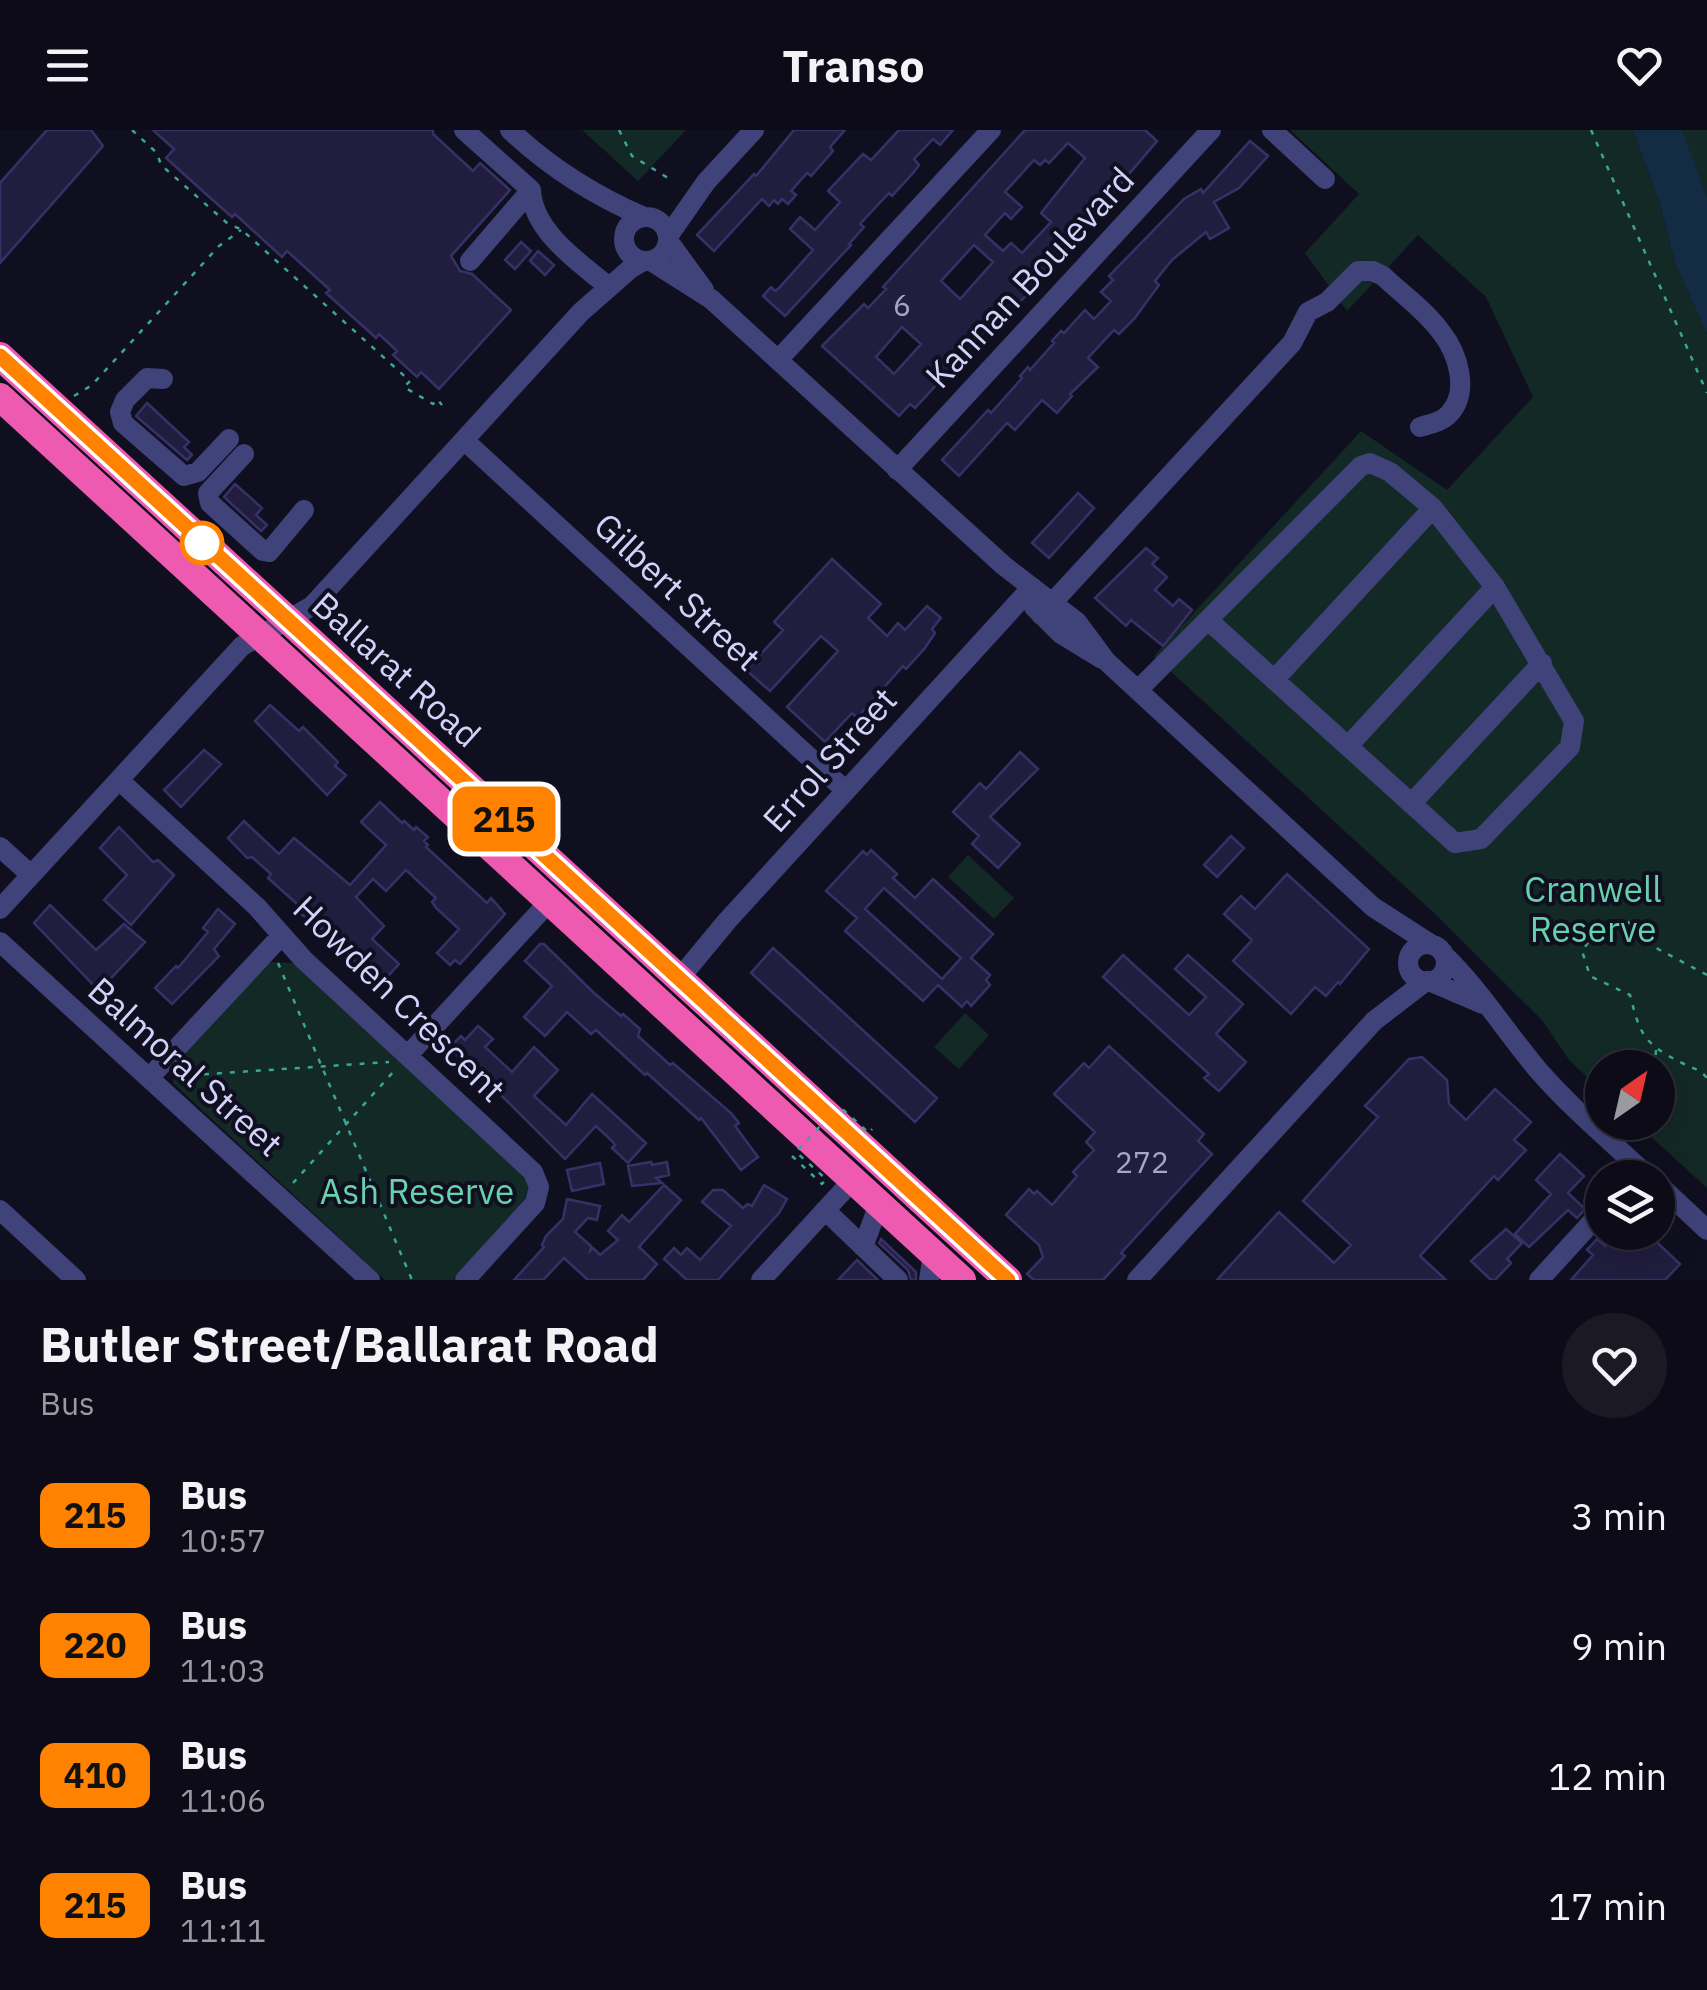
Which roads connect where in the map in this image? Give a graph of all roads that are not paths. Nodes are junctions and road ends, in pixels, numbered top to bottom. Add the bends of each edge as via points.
1 (464, 130) edge
2 (510, 130) edge
3 (754, 130) edge
4 (991, 130) edge
5 (1210, 130) edge
6 (1272, 130) edge
7 (1325, 179) dead end
8 (706, 182) junction
9 (582, 187) junction
10 (531, 190) junction
11 (648, 217) junction
12 (624, 238) junction
13 (669, 239) junction
14 (470, 261) dead end
15 (647, 261) junction
16 (605, 284) junction
17 (711, 300) junction
18 (0, 356) edge
19 (778, 360) junction
20 (163, 378) dead end
21 (0, 396) edge
22 (1420, 427) dead end
23 (464, 441) junction
24 (897, 470) junction
25 (1433, 508) junction
26 (304, 510) dead end
27 (1494, 587) junction
28 (1028, 591) junction
29 (1047, 608) junction
30 (1208, 620) junction
31 (288, 622) junction
32 (260, 637) junction
33 (1542, 663) junction
34 (1274, 680) junction
35 (1138, 690) junction
36 (1348, 746) junction
37 (119, 780) junction
38 (846, 791) junction
39 (1411, 804) junction
40 (0, 847) edge
41 (31, 875) junction
42 (549, 902) junction
43 (1373, 907) junction
44 (0, 909) edge
45 (282, 936) junction
46 (0, 942) edge
47 (1438, 950) junction
48 (1409, 963) junction
49 (679, 978) junction
50 (1427, 981) junction
51 (1485, 1005) junction
52 (1374, 1021) junction
53 (409, 1054) junction
54 (149, 1078) junction
55 (1626, 1160) edge
56 (852, 1180) junction
57 (1675, 1200) edge
58 (878, 1204) junction
59 (825, 1210) junction
60 (5, 1224) edge
61 (1585, 1230) edge
62 (1707, 1230) edge
63 (863, 1247) junction
64 (931, 1267) edge
65 (76, 1280) edge
66 (370, 1280) edge
67 (465, 1280) edge
68 (761, 1280) edge
69 (898, 1280) edge
70 (962, 1280) edge
71 (1008, 1280) edge
72 (1137, 1280) edge
73 (1539, 1280) edge

1 - 10 street
2 - 9 street
3 - 8 street
4 - 19 street
5 - 24 street, Kannan Boulevard
6 - 7 street
8 - 11 street
8 - 13 street
9 - 11 street
9 - 12 street
10 - 14 street
10 - 16 street via 546,228
11 - 12 street via 632,221
11 - 13 street via 662,223
12 - 15 street via 631,255
12 - 16 street
13 - 15 street via 663,254
13 - 17 street
15 - 16 street
15 - 17 street
16 - 23 street
17 - 19 street
18 - 31 highway, Ballarat Road
19 - 24 street
20 - 26 street via 147,378 125,400 123,423 184,476 231,442 208,493 210,503 262,551 269,552
21 - 32 highway, Ballarat Road
22 - 29 street via 1449,414 1461,375 1440,330 1383,276 1365,269 1308,312 1292,343
23 - 31 street via 312,606
23 - 38 street, Gilbert Street
24 - 28 street
25 - 27 street
25 - 30 street via 1390,472 1361,466
25 - 34 street
27 - 33 street
27 - 36 street
28 - 29 street
28 - 38 street, Errol Street
29 - 35 street via 1077,622
30 - 34 street
30 - 35 street
31 - 32 street
31 - 49 highway, Ballarat Road
32 - 37 street via 242,646
32 - 42 highway, Ballarat Road
33 - 39 street
33 - 39 street via 1574,721 1570,748 1480,839 1455,844
34 - 36 street
35 - 43 street
36 - 39 street
37 - 41 street
37 - 45 street, Howden Crescent
38 - 49 street, Errol Street
40 - 41 street
41 - 44 street
42 - 53 street
42 - 56 highway, Ballarat Road
43 - 47 street
43 - 48 street
45 - 53 street, Howden Crescent
45 - 54 street
46 - 54 street, Balmoral Street
47 - 48 street via 1414,949
47 - 50 street via 1443,973
47 - 51 street
48 - 50 street via 1415,977
48 - 52 street
49 - 71 highway, Ballarat Road
50 - 51 street
50 - 52 street
51 - 55 street
52 - 72 street
53 - 67 street, Howden Crescent via 537,1179 535,1203
54 - 66 street, Balmoral Street
56 - 58 highway, Ballarat Road
56 - 59 street
57 - 62 street
58 - 63 street
58 - 64 highway, Ballarat Road
59 - 63 street
59 - 68 street
60 - 65 street
61 - 73 street
63 - 69 street
64 - 70 highway, Ballarat Road

